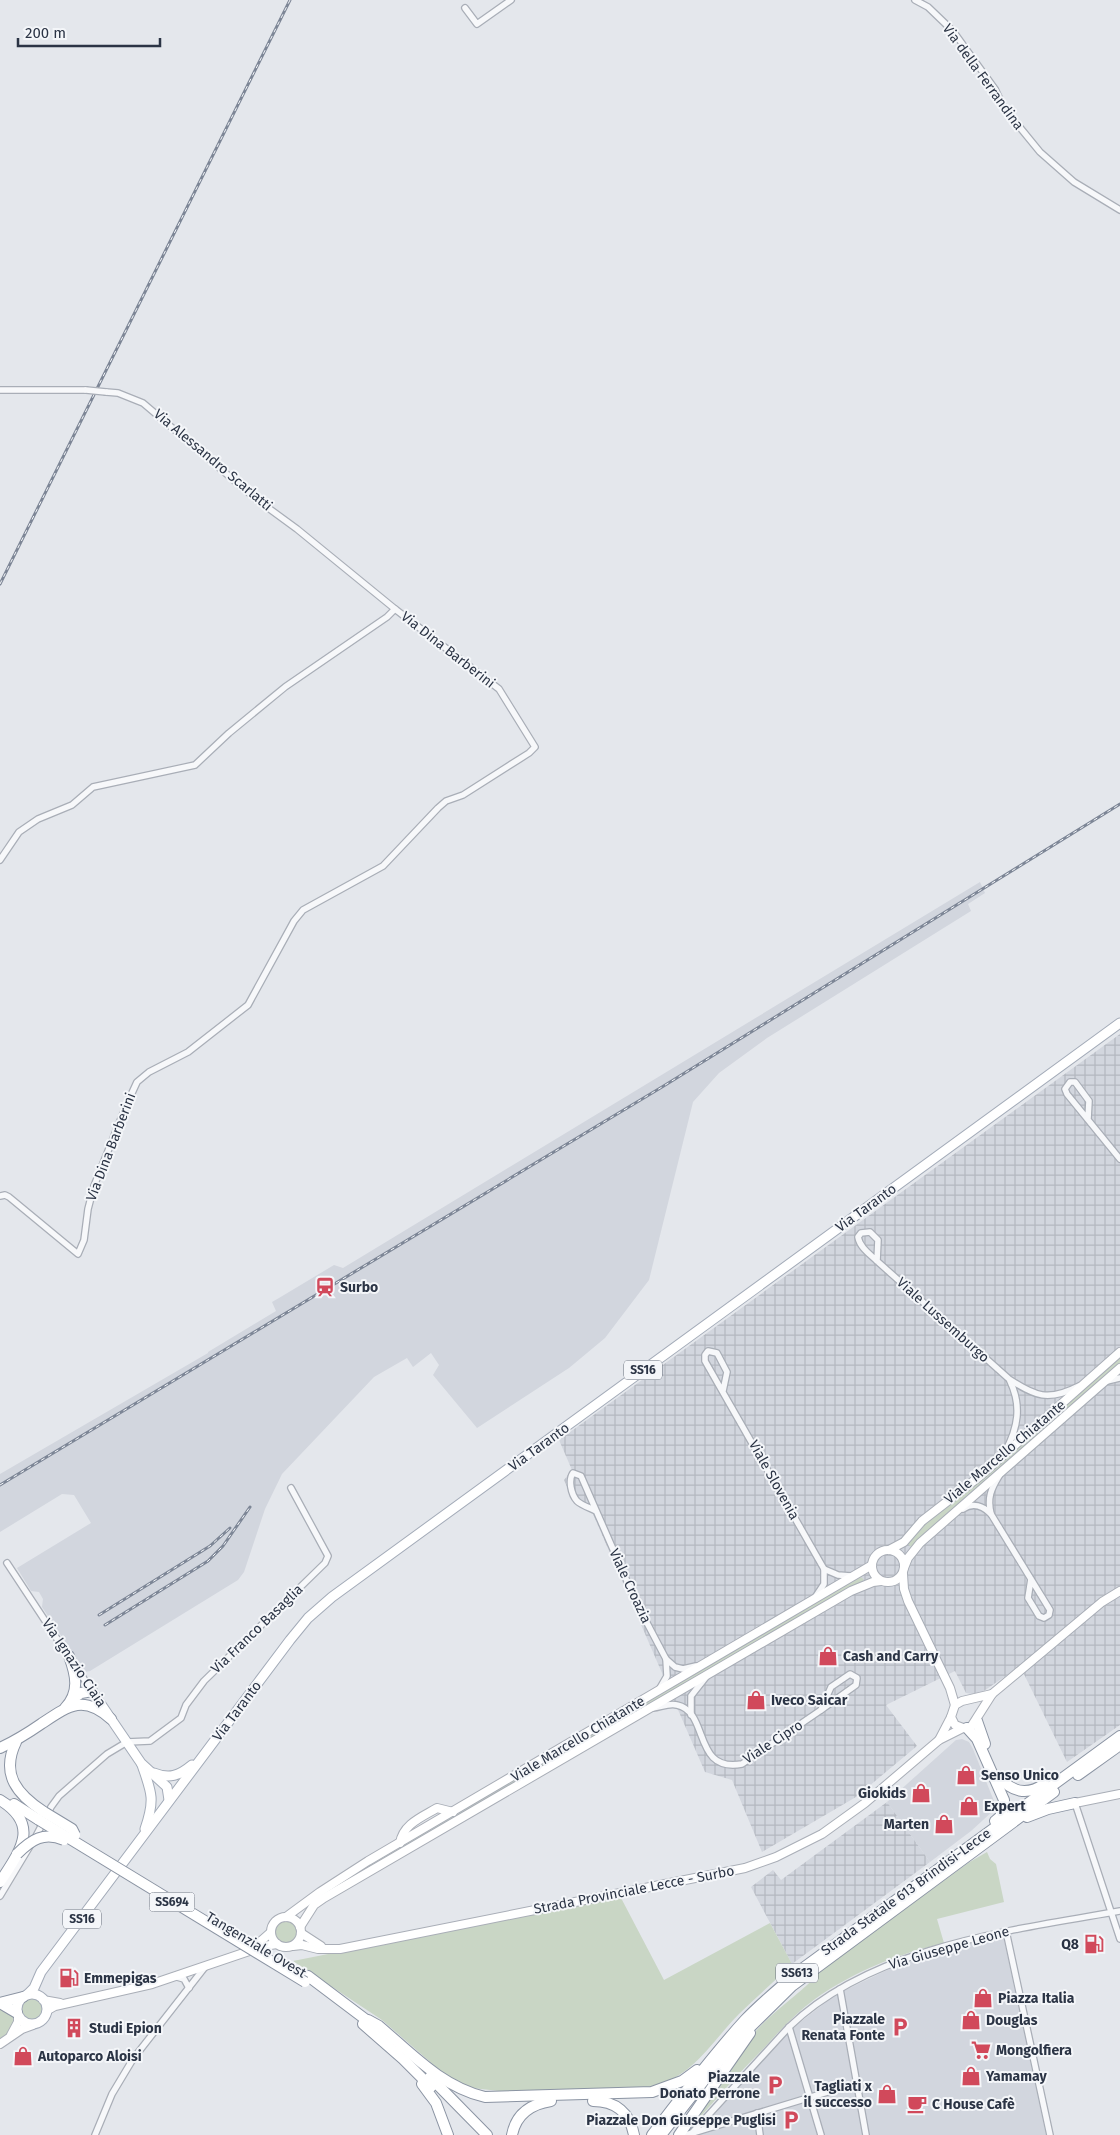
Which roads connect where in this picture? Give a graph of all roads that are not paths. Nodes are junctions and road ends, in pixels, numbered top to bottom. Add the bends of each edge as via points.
1 (511, 0) edge
2 (915, 0) edge
3 (465, 8) dead end
4 (1120, 210) edge
5 (0, 390) edge
6 (395, 609) junction
7 (0, 860) edge
8 (1120, 1023) edge
9 (1088, 1119) junction
10 (1120, 1159) edge
11 (0, 1196) edge
12 (878, 1261) junction
13 (1120, 1352) edge
14 (1120, 1368) edge
15 (1120, 1378) edge
16 (1009, 1379) junction
17 (1105, 1381) junction
18 (1086, 1382) junction
19 (724, 1391) junction
20 (1003, 1455) junction
21 (1002, 1471) junction
22 (290, 1488) dead end
23 (596, 1511) junction
24 (991, 1514) junction
25 (942, 1524) junction
26 (889, 1550) junction
27 (7, 1563) dead end
28 (872, 1565) junction
29 (824, 1569) junction
30 (904, 1571) junction
31 (854, 1576) junction
32 (1031, 1579) junction
33 (884, 1582) junction
34 (1120, 1591) edge
35 (908, 1601) junction
36 (811, 1602) junction
37 (68, 1656) junction
38 (666, 1660) junction
39 (705, 1664) junction
40 (706, 1677) junction
41 (92, 1691) junction
42 (657, 1692) junction
43 (992, 1694) junction
44 (74, 1702) junction
45 (961, 1703) junction
46 (653, 1708) junction
47 (821, 1710) junction
48 (691, 1715) junction
49 (951, 1717) junction
50 (977, 1718) junction
51 (111, 1719) junction
52 (965, 1728) junction
53 (23, 1736) junction
54 (1120, 1736) edge
55 (939, 1740) junction
56 (127, 1742) junction
57 (1120, 1745) edge
58 (0, 1748) edge
59 (203, 1756) junction
60 (1090, 1757) junction
61 (141, 1763) junction
62 (151, 1772) junction
63 (0, 1789) edge
64 (152, 1793) junction
65 (1120, 1794) edge
66 (0, 1796) edge
67 (0, 1800) edge
68 (169, 1800) junction
69 (1074, 1803) junction
70 (42, 1816) junction
71 (143, 1837) junction
72 (972, 1853) junction
73 (17, 1854) junction
74 (112, 1865) junction
75 (941, 1866) junction
76 (0, 1882) edge
77 (0, 1896) edge
78 (1120, 1911) edge
79 (1111, 1913) junction
80 (286, 1917) junction
81 (301, 1930) junction
82 (1006, 1931) junction
83 (270, 1933) junction
84 (1120, 1939) edge
85 (277, 1944) junction
86 (293, 1946) junction
87 (327, 1949) junction
88 (246, 1954) junction
89 (49, 1963) junction
90 (205, 1967) junction
91 (815, 1968) junction
92 (177, 1977) junction
93 (306, 1979) junction
94 (189, 1988) junction
95 (840, 1989) junction
96 (25, 1996) junction
97 (42, 1998) junction
98 (0, 2003) edge
99 (67, 2003) junction
100 (17, 2014) junction
101 (46, 2014) junction
102 (746, 2019) junction
103 (368, 2020) junction
104 (33, 2025) junction
105 (789, 2027) junction
106 (381, 2039) junction
107 (3, 2042) edge
108 (857, 2083) junction
109 (810, 2097) junction
110 (757, 2113) junction
111 (688, 2134) edge
112 (95, 2135) edge
113 (448, 2135) edge
114 (478, 2135) edge
115 (487, 2135) edge
116 (512, 2135) edge
117 (634, 2135) edge
118 (652, 2135) edge
119 (661, 2135) edge
120 (679, 2135) edge
121 (760, 2135) edge
122 (822, 2135) edge
123 (866, 2135) edge
124 (1050, 2135) edge

1 - 3 street via 477,24
2 - 4 street, Via della Ferrandina via 928,7 953,31 995,89 1004,108 1040,152 1074,182
5 - 6 street, Via Alessandro Scarlatti, bridge via 86,390 118,393 143,402 256,499
6 - 7 street via 285,687 228,733 195,765 93,786 72,805 24,828
6 - 11 street, Via Dina Barberini via 499,689 535,746 463,795 446,801 383,866 303,910 248,1006 188,1052 142,1076 131,1093 94,1186 84,1240 78,1254 9,1197
8 - 59 main road, Via Taranto / SS16 via 332,1597 290,1640
9 - 9 street via 1089,1101 1074,1082 1070,1082 1065,1089 1067,1094
9 - 10 street
12 - 12 street, Viale Lussemburgo via 878,1240 870,1232 861,1233 859,1243
12 - 16 street, Viale Lussemburgo
13 - 18 street, Viale Marcello Chiatante
14 - 17 street, Viale Marcello Chiatante
15 - 17 street
16 - 18 street, Viale Lussemburgo via 1028,1392 1039,1395 1066,1392
16 - 20 street via 1018,1412 1015,1433
17 - 21 street, Viale Marcello Chiatante
18 - 20 street, Viale Marcello Chiatante
19 - 19 street, Viale Slovenia via 727,1372 717,1353 708,1351 706,1361
19 - 29 street, Viale Slovenia
20 - 26 street, Viale Marcello Chiatante via 922,1521 904,1542
21 - 24 street via 991,1488
21 - 25 street, Viale Marcello Chiatante
22 - 56 street, Via Franco Basaglia via 328,1556 326,1563 204,1681 186,1705 181,1718 150,1741
23 - 23 street, Viale Croazia via 581,1476 573,1473 570,1484 577,1501
23 - 38 street, Viale Croazia
24 - 25 street via 986,1508 973,1505
24 - 32 street
25 - 30 street, Viale Marcello Chiatante via 912,1551
26 - 28 street, Viale Marcello Chiatante via 879,1552
26 - 30 street via 902,1558
27 - 37 street, Via Ignazio Ciaia
28 - 31 street, Viale Marcello Chiatante
28 - 33 street via 874,1575
29 - 31 street via 838,1576
29 - 36 street via 824,1584
30 - 33 street, Viale Marcello Chiatante via 896,1581
30 - 35 street
31 - 36 street, Viale Marcello Chiatante
32 - 32 street via 1028,1598 1039,1616 1044,1618 1050,1610
33 - 35 street via 894,1586
33 - 40 street, Viale Marcello Chiatante via 873,1582 851,1591
34 - 43 street via 1102,1602
35 - 45 street via 950,1688
36 - 39 street, Viale Marcello Chiatante
37 - 41 street, Via Ignazio Ciaia
37 - 44 highway via 75,1677
38 - 39 street via 683,1669
38 - 42 street via 667,1676
39 - 42 street, Viale Marcello Chiatante
40 - 46 street, Viale Marcello Chiatante
40 - 48 street via 691,1696
41 - 44 highway via 81,1693
41 - 51 main road, Via Ignazio Ciaia
42 - 80 street, Viale Marcello Chiatante via 400,1843
43 - 45 street
43 - 50 street
44 - 51 highway via 97,1708
44 - 53 highway
45 - 49 street
45 - 50 street via 976,1708
46 - 48 street via 679,1705
46 - 81 street, Viale Marcello Chiatante via 324,1898 314,1905
47 - 47 street, Viale Cipro via 856,1685 857,1678 850,1674 831,1687
47 - 48 street, Viale Cipro via 742,1764 729,1766 716,1762 710,1754
49 - 52 street via 955,1725
49 - 55 street, Strada Provinciale Lecce - Surbo
50 - 52 street
50 - 60 highway via 997,1773 1006,1785 1017,1790 1028,1792 1038,1788
51 - 56 main road, Via Ignazio Ciaia
52 - 55 street, Strada Provinciale Lecce - Surbo
52 - 75 highway via 977,1739 1000,1787 1004,1808 1000,1818 952,1853
53 - 58 highway
53 - 70 highway via 6,1754 3,1774 10,1788
54 - 60 highway, Strada Statale 613 Brindisi-Lecce / SS613
55 - 87 street, Strada Provinciale Lecce - Surbo via 822,1834 783,1854 745,1868
56 - 61 main road, Via Ignazio Ciaia
56 - 77 street via 88,1769 59,1796
57 - 72 highway, Strada Statale 613 Brindisi-Lecce / SS613
59 - 62 main road via 179,1774 167,1777
59 - 68 main road, Via Taranto / SS16
60 - 75 highway, Strada Statale 613 Brindisi-Lecce / SS613
61 - 62 main road, Via Ignazio Ciaia
61 - 64 main road, Via Ignazio Ciaia
62 - 68 main road, Via Ignazio Ciaia via 167,1787
63 - 70 highway, Tangenziale Ovest / SS694
64 - 68 main road
64 - 71 main road, Via Ignazio Ciaia
65 - 69 street
66 - 70 highway, Tangenziale Ovest / SS694
67 - 73 highway via 14,1810 24,1828 23,1842
68 - 71 main road, Via Taranto / SS16
69 - 72 highway via 1034,1813
69 - 79 street
70 - 74 highway, Tangenziale Ovest / SS694, bridge
70 - 93 highway, Tangenziale Ovest / SS694, bridge
71 - 89 main road, Via Taranto / SS16
72 - 91 highway, Strada Statale 613 Brindisi-Lecce / SS613
73 - 74 highway, bridge via 35,1839 55,1837
73 - 76 highway
74 - 93 highway, Tangenziale Ovest / SS694, bridge
75 - 102 highway, Strada Statale 613 Brindisi-Lecce / SS613 via 799,1971
78 - 79 street, Via Giuseppe Leone
79 - 82 street, Via Giuseppe Leone
79 - 84 street
80 - 81 street via 295,1920
80 - 83 street, Viale Marcello Chiatante via 273,1923
81 - 86 street, Viale Marcello Chiatante
81 - 87 street via 306,1938
82 - 95 street, Via Giuseppe Leone via 913,1956
82 - 124 street
83 - 85 street
83 - 88 street, Viale Marcello Chiatante
85 - 86 street via 285,1948
85 - 88 street
86 - 87 street, Strada Provinciale Lecce - Surbo
88 - 90 street
89 - 96 main road, Via Taranto via 34,1988
89 - 97 main road, Via Taranto via 39,1984
90 - 92 street
90 - 94 street
91 - 119 highway, Strada Statale 613 Brindisi-Lecce / SS613 via 732,2045
91 - 120 highway via 754,2027
92 - 94 street via 184,1979
92 - 99 street
93 - 103 highway, Tangenziale Ovest / SS694
93 - 106 highway, Tangenziale Ovest / SS694
94 - 112 street via 132,2058
95 - 105 street, Via Giuseppe Leone via 814,2005
95 - 108 street
96 - 97 main road via 32,1994
96 - 98 highway
96 - 100 main road, Via Taranto via 17,2005
97 - 99 street
97 - 101 main road, Via Taranto
98 - 100 highway
99 - 101 street via 52,2008
100 - 104 main road via 23,2022
100 - 107 street, Via Taranto via 16,2027
101 - 104 main road, Via Taranto via 42,2021
102 - 103 highway via 697,2070 663,2090 637,2094 495,2098 474,2094 444,2081
102 - 118 highway, Strada Statale 613 Brindisi-Lecce / SS613
103 - 115 highway, Tangenziale Ovest / SS694 via 412,2058
104 - 107 street, Via Taranto
105 - 109 street
105 - 111 street, Via Giuseppe Leone
106 - 113 highway via 428,2091
106 - 114 highway, Tangenziale Ovest / SS694
108 - 109 street
108 - 123 street
109 - 110 street
109 - 122 street
110 - 111 street
110 - 121 street
116 - 117 highway via 518,2118 541,2102 595,2100 620,2108 630,2121

